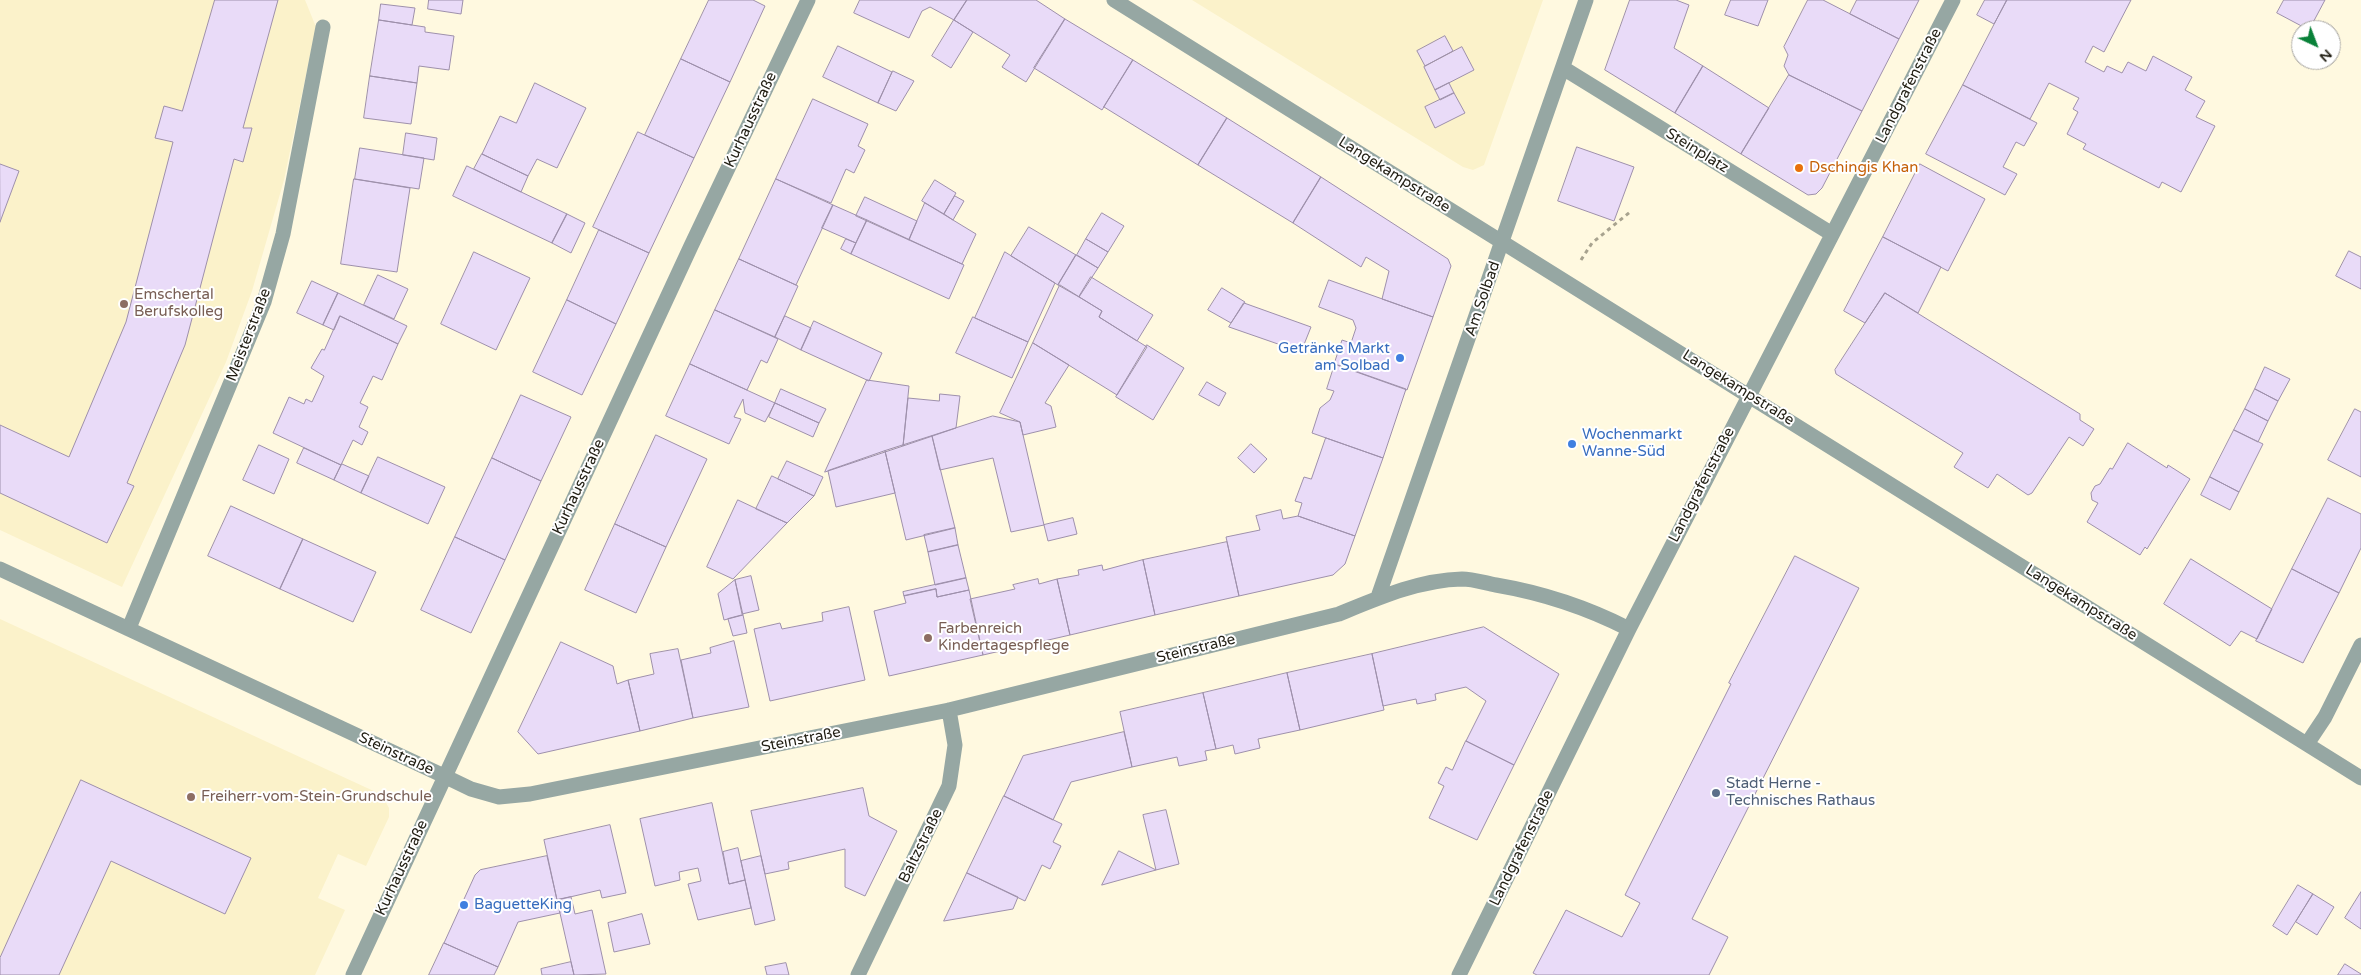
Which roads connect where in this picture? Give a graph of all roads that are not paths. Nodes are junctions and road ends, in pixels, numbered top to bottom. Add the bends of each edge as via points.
1 (808, 0) edge
2 (1114, 0) edge
3 (1586, 0) edge
4 (1954, 0) edge
5 (323, 27) dead end
6 (1563, 68) junction
7 (1832, 234) junction
8 (1502, 243) junction
9 (1749, 394) junction
10 (0, 568) edge
11 (1378, 597) junction
12 (130, 628) junction
13 (1629, 629) junction
14 (2361, 645) edge
15 (948, 710) junction
16 (2308, 744) junction
17 (444, 776) junction
18 (2361, 778) edge
19 (353, 975) edge
20 (858, 975) edge
21 (1459, 975) edge

1 - 17 street, Kurhausstraße
2 - 8 street, Langekampstraße
3 - 6 street, Am Solbad
4 - 7 street, Landgrafenstraße
5 - 12 street, Meisterstraße via 284,234 264,302
6 - 7 street, Steinplatz
6 - 8 street, Am Solbad
7 - 9 street, Landgrafenstraße
8 - 9 street, Langekampstraße
8 - 11 street, Am Solbad
9 - 13 street, Landgrafenstraße
9 - 16 street, Langekampstraße
10 - 12 street, Steinstraße
11 - 13 street, Steinstraße via 1424,584 1464,579 1530,591 1592,610
11 - 15 street, Steinstraße via 1338,614
12 - 17 street, Steinstraße
13 - 21 street, Landgrafenstraße
14 - 16 street
15 - 17 street, Steinstraße via 515,796 499,797
15 - 20 street, Baltzstraße via 955,745 949,786
16 - 18 street, Langekampstraße
17 - 19 street, Kurhausstraße

